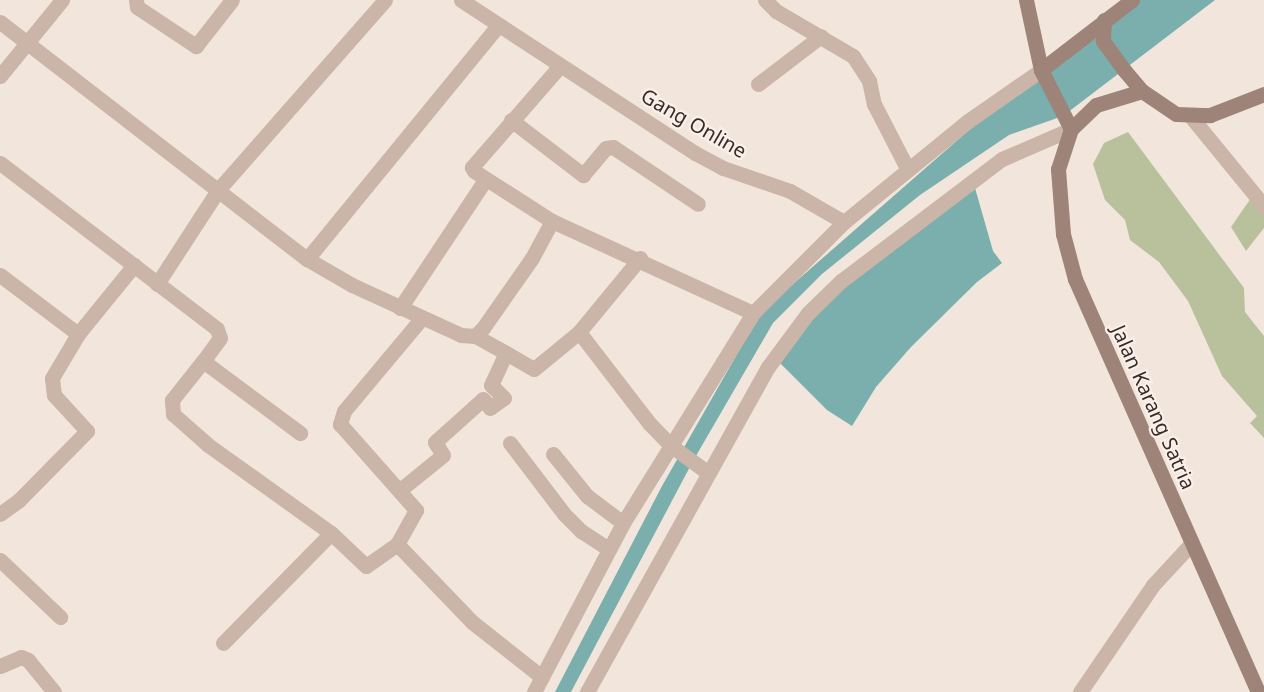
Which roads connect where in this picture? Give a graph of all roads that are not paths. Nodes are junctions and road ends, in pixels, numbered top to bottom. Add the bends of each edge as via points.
1 (62, 0) edge
2 (136, 0) edge
3 (232, 0) edge
4 (385, 0) edge
5 (460, 0) edge
6 (765, 0) edge
7 (1026, 0) edge
8 (1132, 0) edge
9 (1104, 20) junction
10 (0, 22) edge
11 (498, 26) junction
12 (821, 36) junction
13 (27, 43) junction
14 (559, 67) junction
15 (1041, 70) junction
16 (0, 76) edge
17 (758, 84) dead end
18 (1142, 91) junction
19 (1264, 94) edge
20 (1192, 118) junction
21 (511, 120) junction
22 (1071, 129) junction
23 (0, 163) edge
24 (908, 170) junction
25 (485, 180) junction
26 (218, 190) junction
27 (698, 204) dead end
28 (1264, 206) edge
29 (552, 222) junction
30 (843, 222) junction
31 (640, 258) junction
32 (307, 259) junction
33 (134, 265) junction
34 (0, 275) edge
35 (157, 284) junction
36 (400, 308) junction
37 (753, 313) junction
38 (421, 319) junction
39 (579, 332) junction
40 (78, 334) junction
41 (475, 336) junction
42 (506, 353) junction
43 (202, 361) junction
44 (300, 433) dead end
45 (510, 443) dead end
46 (670, 445) junction
47 (553, 454) dead end
48 (701, 469) junction
49 (400, 489) junction
50 (0, 514) edge
51 (623, 523) junction
52 (331, 533) junction
53 (397, 544) junction
54 (1191, 544) junction
55 (609, 549) junction
56 (0, 560) edge
57 (60, 617) dead end
58 (223, 643) dead end
59 (0, 666) edge
60 (542, 677) junction
61 (54, 692) edge
62 (534, 692) edge
63 (587, 692) edge
64 (1080, 692) edge
65 (1258, 692) edge

1 - 13 street
2 - 3 street via 136,7 196,46
4 - 26 street
5 - 11 street, Gang Online
6 - 12 street via 776,11
7 - 15 street
8 - 9 street
9 - 15 street
9 - 18 street via 1103,41
10 - 13 street
11 - 14 street, Gang Online
11 - 32 street
12 - 17 street
12 - 24 street via 853,56 864,70 874,104
13 - 16 street
13 - 26 street
14 - 21 street
14 - 30 street, Gang Online via 695,153 741,175 784,188
15 - 22 street
15 - 24 street via 968,121
18 - 20 street via 1176,114
18 - 22 street via 1096,105
19 - 20 street
20 - 28 street
21 - 25 street via 472,167
21 - 27 street via 583,175 606,148 613,147
22 - 48 street via 1002,159 841,281 808,313
22 - 54 street, Jalan Karang Satria via 1058,169 1063,234 1075,279
23 - 33 street
24 - 30 street
25 - 29 street
25 - 36 street
26 - 32 street
26 - 35 street
29 - 31 street
29 - 41 street via 520,276
30 - 37 street
31 - 37 street
31 - 39 street
32 - 36 street
33 - 35 street
33 - 40 street
34 - 40 street
35 - 43 street via 220,333
36 - 38 street
37 - 46 street
38 - 41 street via 461,335
38 - 49 street via 341,417 343,430
39 - 42 street via 534,369
39 - 46 street
40 - 50 street via 50,387 87,431
41 - 42 street
42 - 49 street via 491,386 504,398 490,408 483,399 435,442 443,454
43 - 44 street
43 - 52 street via 172,400 173,414 208,445
45 - 55 street via 564,514
46 - 48 street
46 - 51 street
47 - 51 street via 587,496
48 - 63 street
49 - 53 street via 416,510
51 - 55 street
52 - 53 street via 366,566
52 - 58 street
53 - 60 street via 472,622
54 - 64 street via 1153,585
54 - 65 street, Jalan Karang Satria
55 - 60 street
56 - 57 street
59 - 61 street via 21,657 28,660
60 - 62 street

